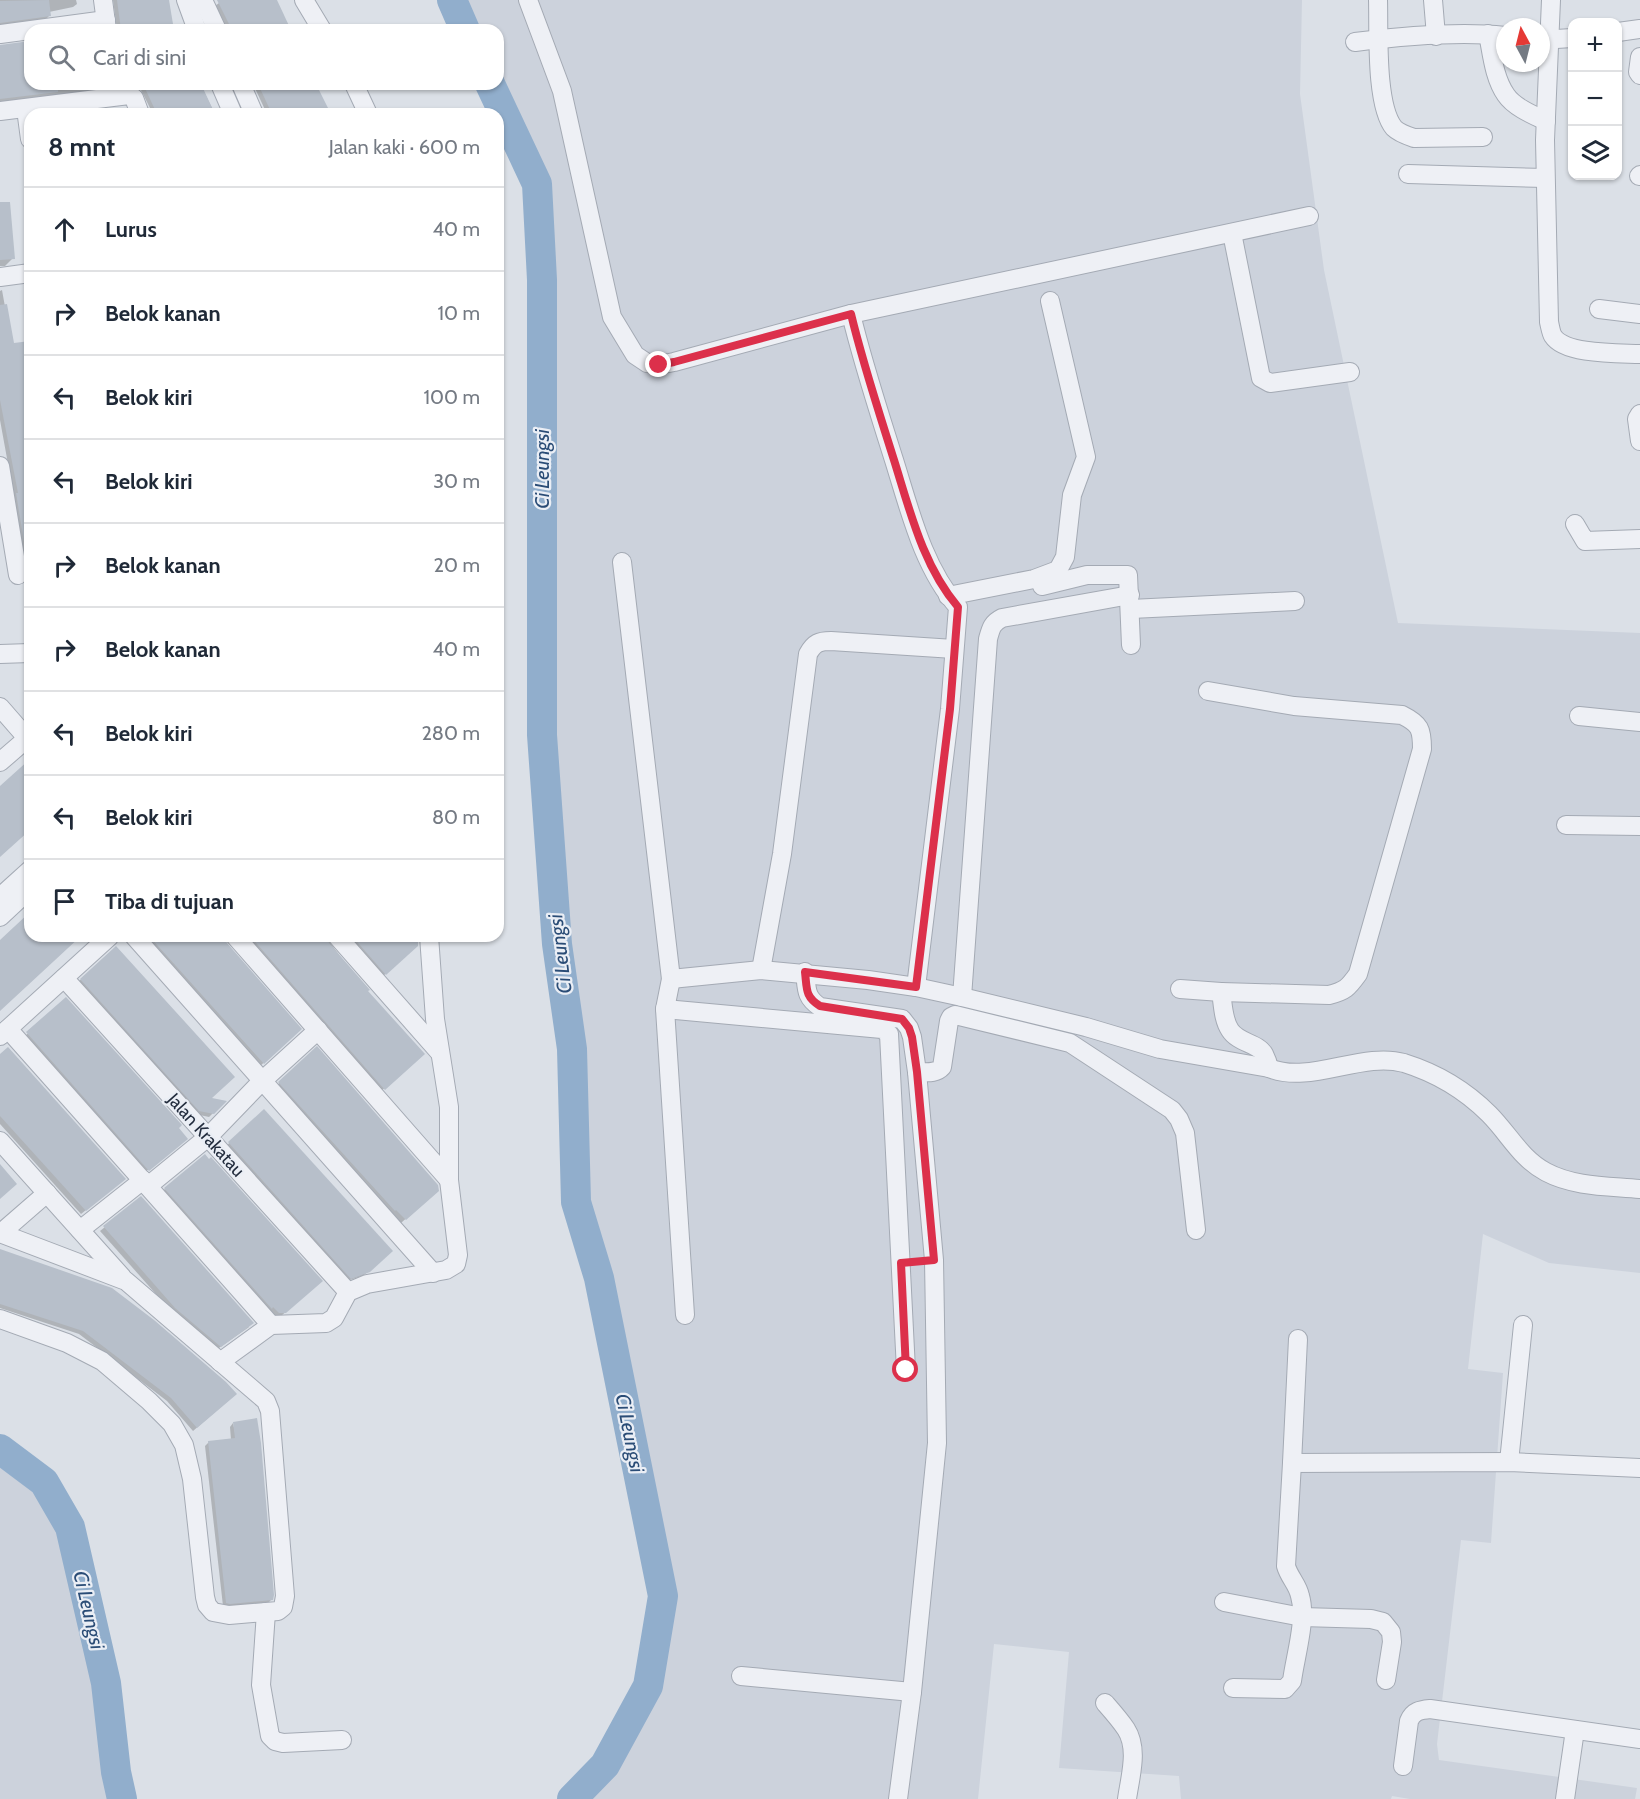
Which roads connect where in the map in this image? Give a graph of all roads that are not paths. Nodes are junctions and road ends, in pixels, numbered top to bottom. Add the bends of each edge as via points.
1 (103, 0) edge
2 (186, 0) edge
3 (203, 0) edge
4 (304, 0) edge
5 (528, 0) edge
6 (1378, 0) edge
7 (1433, 0) edge
8 (1551, 0) edge
9 (1549, 18) edge
10 (106, 24) edge
11 (194, 24) edge
12 (214, 24) edge
13 (318, 24) edge
14 (1640, 29) edge
15 (1622, 31) edge
16 (24, 32) edge
17 (0, 34) edge
18 (1496, 35) edge
19 (1436, 36) junction
20 (1568, 38) edge
21 (1380, 39) junction
22 (1550, 40) edge
23 (1355, 42) dead end
24 (1640, 57) edge
25 (1498, 72) edge
26 (1546, 72) edge
27 (1640, 75) edge
28 (223, 90) edge
29 (244, 90) edge
30 (357, 90) edge
31 (24, 108) edge
32 (26, 108) edge
33 (138, 108) edge
34 (230, 108) edge
35 (251, 108) edge
36 (365, 108) edge
37 (0, 111) edge
38 (1546, 122) junction
39 (1483, 137) dead end
40 (1408, 174) dead end
41 (1545, 178) junction
42 (1309, 216) dead end
43 (1232, 233) junction
44 (24, 274) edge
45 (0, 277) edge
46 (1050, 301) dead end
47 (1599, 309) dead end
48 (851, 314) junction
49 (1640, 314) edge
50 (1640, 354) edge
51 (1350, 372) dead end
52 (1640, 414) edge
53 (1640, 441) edge
54 (0, 466) edge
55 (1575, 524) dead end
56 (1640, 539) edge
57 (622, 562) dead end
58 (16, 575) edge
59 (953, 601) junction
60 (1295, 601) dead end
61 (1130, 602) junction
62 (1131, 645) dead end
63 (954, 649) junction
64 (24, 653) edge
65 (0, 654) edge
66 (1208, 691) dead end
67 (0, 706) edge
68 (1579, 716) dead end
69 (1640, 722) edge
70 (24, 732) edge
71 (24, 741) edge
72 (0, 762) edge
73 (1566, 825) dead end
74 (1640, 826) edge
75 (24, 875) edge
76 (24, 895) edge
77 (0, 897) edge
78 (0, 917) edge
79 (103, 942) edge
80 (139, 942) edge
81 (240, 942) edge
82 (342, 942) edge
83 (430, 942) edge
84 (761, 969) junction
85 (805, 972) junction
86 (64, 978) junction
87 (671, 980) junction
88 (916, 987) junction
89 (1180, 989) dead end
90 (1221, 992) junction
91 (962, 997) junction
92 (665, 1009) junction
93 (318, 1030) junction
94 (4, 1032) edge
95 (440, 1053) junction
96 (1269, 1068) junction
97 (917, 1072) junction
98 (262, 1081) junction
99 (208, 1137) junction
100 (0, 1141) edge
101 (450, 1180) junction
102 (145, 1183) junction
103 (1640, 1188) edge
104 (47, 1193) junction
105 (80, 1230) junction
106 (1196, 1230) dead end
107 (1, 1233) edge
108 (934, 1260) junction
109 (901, 1263) junction
110 (433, 1273) junction
111 (126, 1281) junction
112 (348, 1292) junction
113 (685, 1315) dead end
114 (0, 1319) edge
115 (271, 1325) junction
116 (1523, 1325) dead end
117 (1298, 1339) dead end
118 (220, 1362) junction
119 (906, 1370) dead end
120 (1292, 1462) junction
121 (1509, 1462) junction
122 (1640, 1468) edge
123 (1224, 1602) dead end
124 (266, 1612) junction
125 (1302, 1617) junction
126 (741, 1676) dead end
127 (1386, 1680) dead end
128 (1233, 1688) dead end
129 (912, 1692) junction
130 (1105, 1703) dead end
131 (1575, 1730) junction
132 (1640, 1739) edge
133 (342, 1740) dead end
134 (1403, 1766) dead end
135 (898, 1799) edge
136 (1126, 1799) edge
137 (1565, 1799) edge

1 - 10 street
2 - 11 street
3 - 12 street
4 - 13 street
5 - 48 street via 562,91 612,317 635,355 659,365
6 - 21 street
7 - 19 street
8 - 9 street
14 - 15 street
16 - 17 street
18 - 19 street
19 - 21 street
20 - 22 street
21 - 23 street
21 - 39 street via 1379,80 1394,128 1424,139
24 - 27 street
25 - 38 street via 1506,96
26 - 38 street
28 - 34 street
29 - 35 street
30 - 36 street
31 - 37 street
32 - 33 street via 129,95
38 - 41 street
40 - 41 street
41 - 50 street via 1549,322 1553,336 1565,346 1579,350
42 - 43 street
43 - 48 street
43 - 51 street via 1261,378 1270,383
44 - 45 street
46 - 59 street via 1086,457 1072,495 1065,556 1058,570
47 - 49 street
48 - 59 street via 920,542
52 - 53 street
54 - 58 street
55 - 56 street via 1585,541
57 - 87 street
59 - 61 street via 1087,575 1126,573
59 - 63 street
60 - 61 street
61 - 62 street
61 - 91 street via 1002,618 991,627
63 - 84 street via 831,641 813,645 808,654 782,854
63 - 88 street
64 - 65 street
66 - 90 street via 1294,706 1402,715 1415,722 1422,733 1422,749 1358,974 1352,983 1329,995
67 - 70 street
68 - 69 street
71 - 72 street
73 - 74 street
75 - 77 street
76 - 78 street
79 - 86 street
80 - 98 street
81 - 93 street
82 - 95 street
83 - 95 street
84 - 85 street
84 - 87 street
85 - 88 street
85 - 97 street via 807,992 811,1001 820,1006 902,1019 912,1037
86 - 94 street
86 - 99 street, Jalan Krakatau
87 - 92 street
88 - 91 street
89 - 90 street
90 - 96 street via 1231,1032 1260,1049
91 - 96 street via 1160,1049
92 - 109 street via 882,1029 889,1034
92 - 113 street
93 - 98 street
93 - 101 street
94 - 102 street
95 - 101 street via 449,1107
96 - 103 street via 1280,1072 1303,1071 1402,1062 1439,1078 1471,1099 1544,1172 1560,1179
97 - 106 street via 934,1072 942,1067 949,1021 955,1015 1070,1043 1172,1110 1179,1119 1185,1133
97 - 108 street
98 - 99 street
98 - 110 street
99 - 102 street
99 - 112 street, Jalan Krakatau
100 - 104 street
101 - 110 street via 458,1255 451,1268
102 - 105 street
102 - 115 street
104 - 105 street
104 - 107 street
105 - 111 street
107 - 111 street
108 - 109 street
108 - 129 street via 937,1443
109 - 119 street
110 - 112 street via 367,1284
111 - 118 street
112 - 115 street via 326,1323
114 - 124 street via 67,1343 102,1361 172,1424 184,1445 192,1479 207,1605 213,1612 229,1616
115 - 118 street
116 - 121 street
117 - 120 street
118 - 124 street via 266,1401 270,1411 285,1596 283,1608
120 - 121 street
120 - 125 street via 1286,1566 1300,1596
121 - 122 street
123 - 125 street
124 - 133 street via 261,1685 270,1736 283,1743
125 - 127 street via 1383,1622 1391,1632 1392,1642
125 - 128 street via 1290,1685 1285,1689
126 - 129 street
129 - 135 street
130 - 136 street via 1131,1741
131 - 132 street
131 - 134 street via 1419,1710 1409,1720
131 - 137 street

